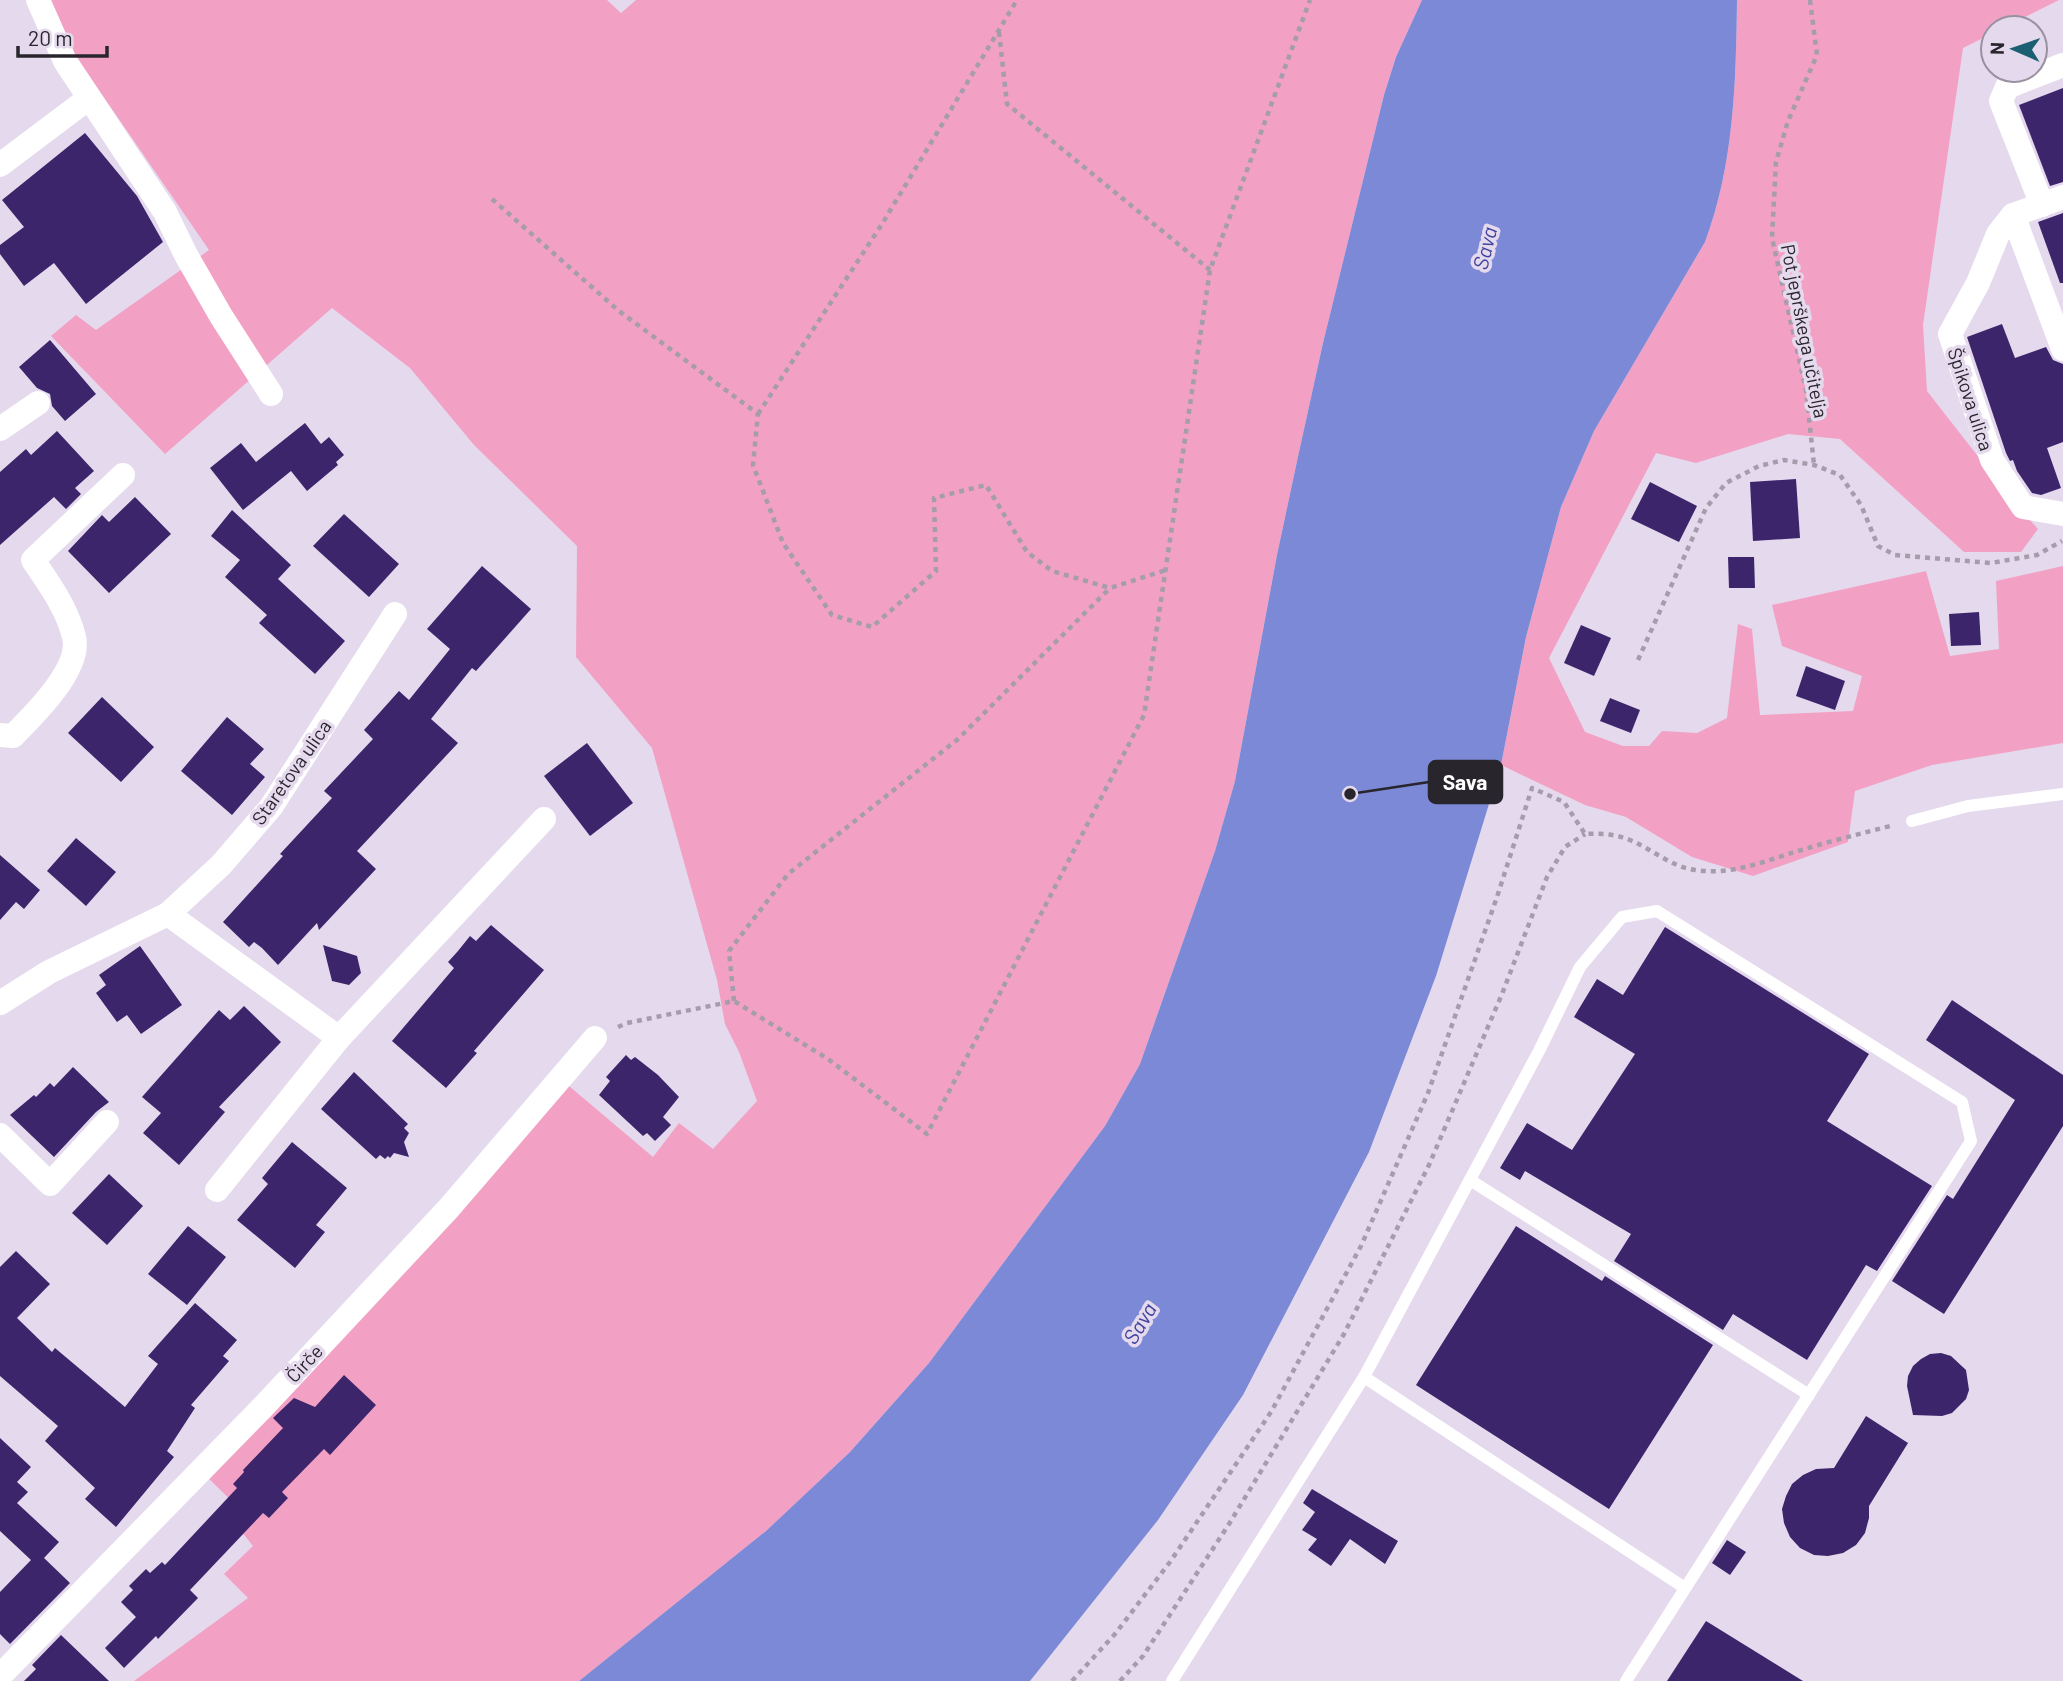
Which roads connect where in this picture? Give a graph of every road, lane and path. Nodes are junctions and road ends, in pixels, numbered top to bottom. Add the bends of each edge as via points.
1 (38, 0) edge
2 (1017, 0) edge
3 (1310, 0) edge
4 (1810, 0) edge
5 (998, 30) junction
6 (2063, 65) edge
7 (89, 98) junction
8 (0, 165) edge
9 (492, 200) dead end
10 (2053, 201) edge
11 (2013, 215) junction
12 (1210, 270) junction
13 (2063, 349) edge
14 (271, 394) dead end
15 (38, 403) dead end
16 (758, 414) junction
17 (0, 429) edge
18 (1814, 465) junction
19 (123, 475) dead end
20 (2063, 514) edge
21 (2063, 540) edge
22 (1166, 570) junction
23 (1110, 588) junction
24 (395, 614) dead end
25 (1639, 660) dead end
26 (0, 735) edge
27 (2063, 794) edge
28 (544, 819) dead end
29 (1912, 821) joint
30 (1585, 834) junction
31 (168, 914) junction
32 (734, 1001) junction
33 (0, 1003) edge
34 (339, 1038) junction
35 (595, 1038) joint
36 (107, 1122) dead end
37 (0, 1135) edge
38 (1470, 1180) junction
39 (217, 1190) dead end
40 (1364, 1377) junction
41 (1809, 1395) junction
42 (1685, 1588) junction
43 (0, 1676) edge
44 (1072, 1681) edge
45 (1120, 1681) edge
46 (1172, 1681) edge
47 (1626, 1681) edge

1 - 7 street via 65,61
2 - 5 path
3 - 12 path
4 - 18 path, Pot jeprškega učitelja via 1817,55 1776,162 1772,238 1806,390
5 - 12 path via 1007,104
5 - 16 path via 882,224
6 - 10 street via 2007,87 2001,101
7 - 8 street
7 - 14 street via 165,212 207,292
9 - 16 path via 619,310
10 - 11 street
11 - 13 street
11 - 20 street, Špikova ulica via 1998,234 1950,334 1992,460 2023,507
12 - 22 path
15 - 17 street
16 - 23 path via 753,465 783,544 832,615 872,627 936,571 934,498 986,485 1027,552 1052,571
18 - 21 path via 1840,475 1861,505 1878,546 1895,555 1991,564 2038,555
18 - 25 path via 1784,460 1759,466 1726,483 1706,508
19 - 26 street via 33,560 62,605 75,640 69,671 32,718 13,736
22 - 23 path
22 - 32 path via 1144,715 927,1133 828,1059
23 - 32 path via 958,739 788,874 729,951
24 - 31 street, Staretova ulica via 271,807 221,864
27 - 29 lane via 1968,806
28 - 34 street
29 - 30 path via 1715,873 1691,870 1631,840 1607,833
30 - 44 path via 1564,802 1532,788 1428,1093 1361,1246 1270,1412 1170,1562
30 - 45 path via 1566,847 1547,877 1429,1165 1344,1334 1222,1535 1143,1656
31 - 33 street, Staretova ulica via 49,972
31 - 34 street
32 - 35 path via 627,1023
34 - 39 street
35 - 43 street, Čirče via 430,1228
36 - 37 street via 50,1184
38 - 40 lane
38 - 41 lane
38 - 41 lane via 1580,967 1622,917 1657,911 1962,1102 1971,1141
40 - 42 lane
40 - 46 lane
41 - 42 lane
42 - 47 lane

